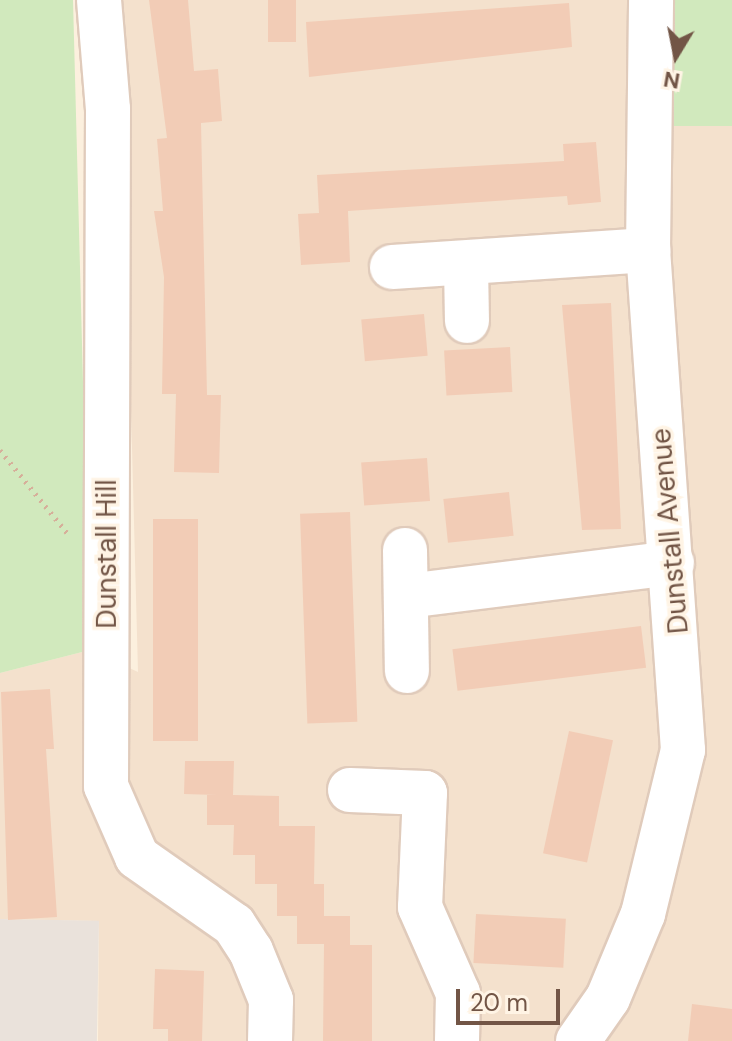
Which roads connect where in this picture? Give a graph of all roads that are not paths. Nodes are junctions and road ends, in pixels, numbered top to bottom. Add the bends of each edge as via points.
1 (99, 0) edge
2 (651, 0) edge
3 (648, 250) junction
4 (466, 265) junction
5 (392, 267) dead end
6 (467, 321) dead end
7 (405, 550) dead end
8 (672, 563) junction
9 (407, 596) junction
10 (407, 671) dead end
11 (350, 790) dead end
12 (270, 1041) edge
13 (457, 1041) edge
14 (578, 1041) edge

1 - 12 street, Dunstall Hill via 108,109 106,786 137,857 234,925 251,951 271,1000
2 - 3 street, Dunstall Avenue
3 - 4 street
3 - 8 street, Dunstall Avenue
4 - 5 street
4 - 6 street
7 - 9 street
8 - 9 street
8 - 14 street, Dunstall Avenue via 685,701 668,834 608,998
9 - 10 street
11 - 13 street via 425,793 420,907 458,993

